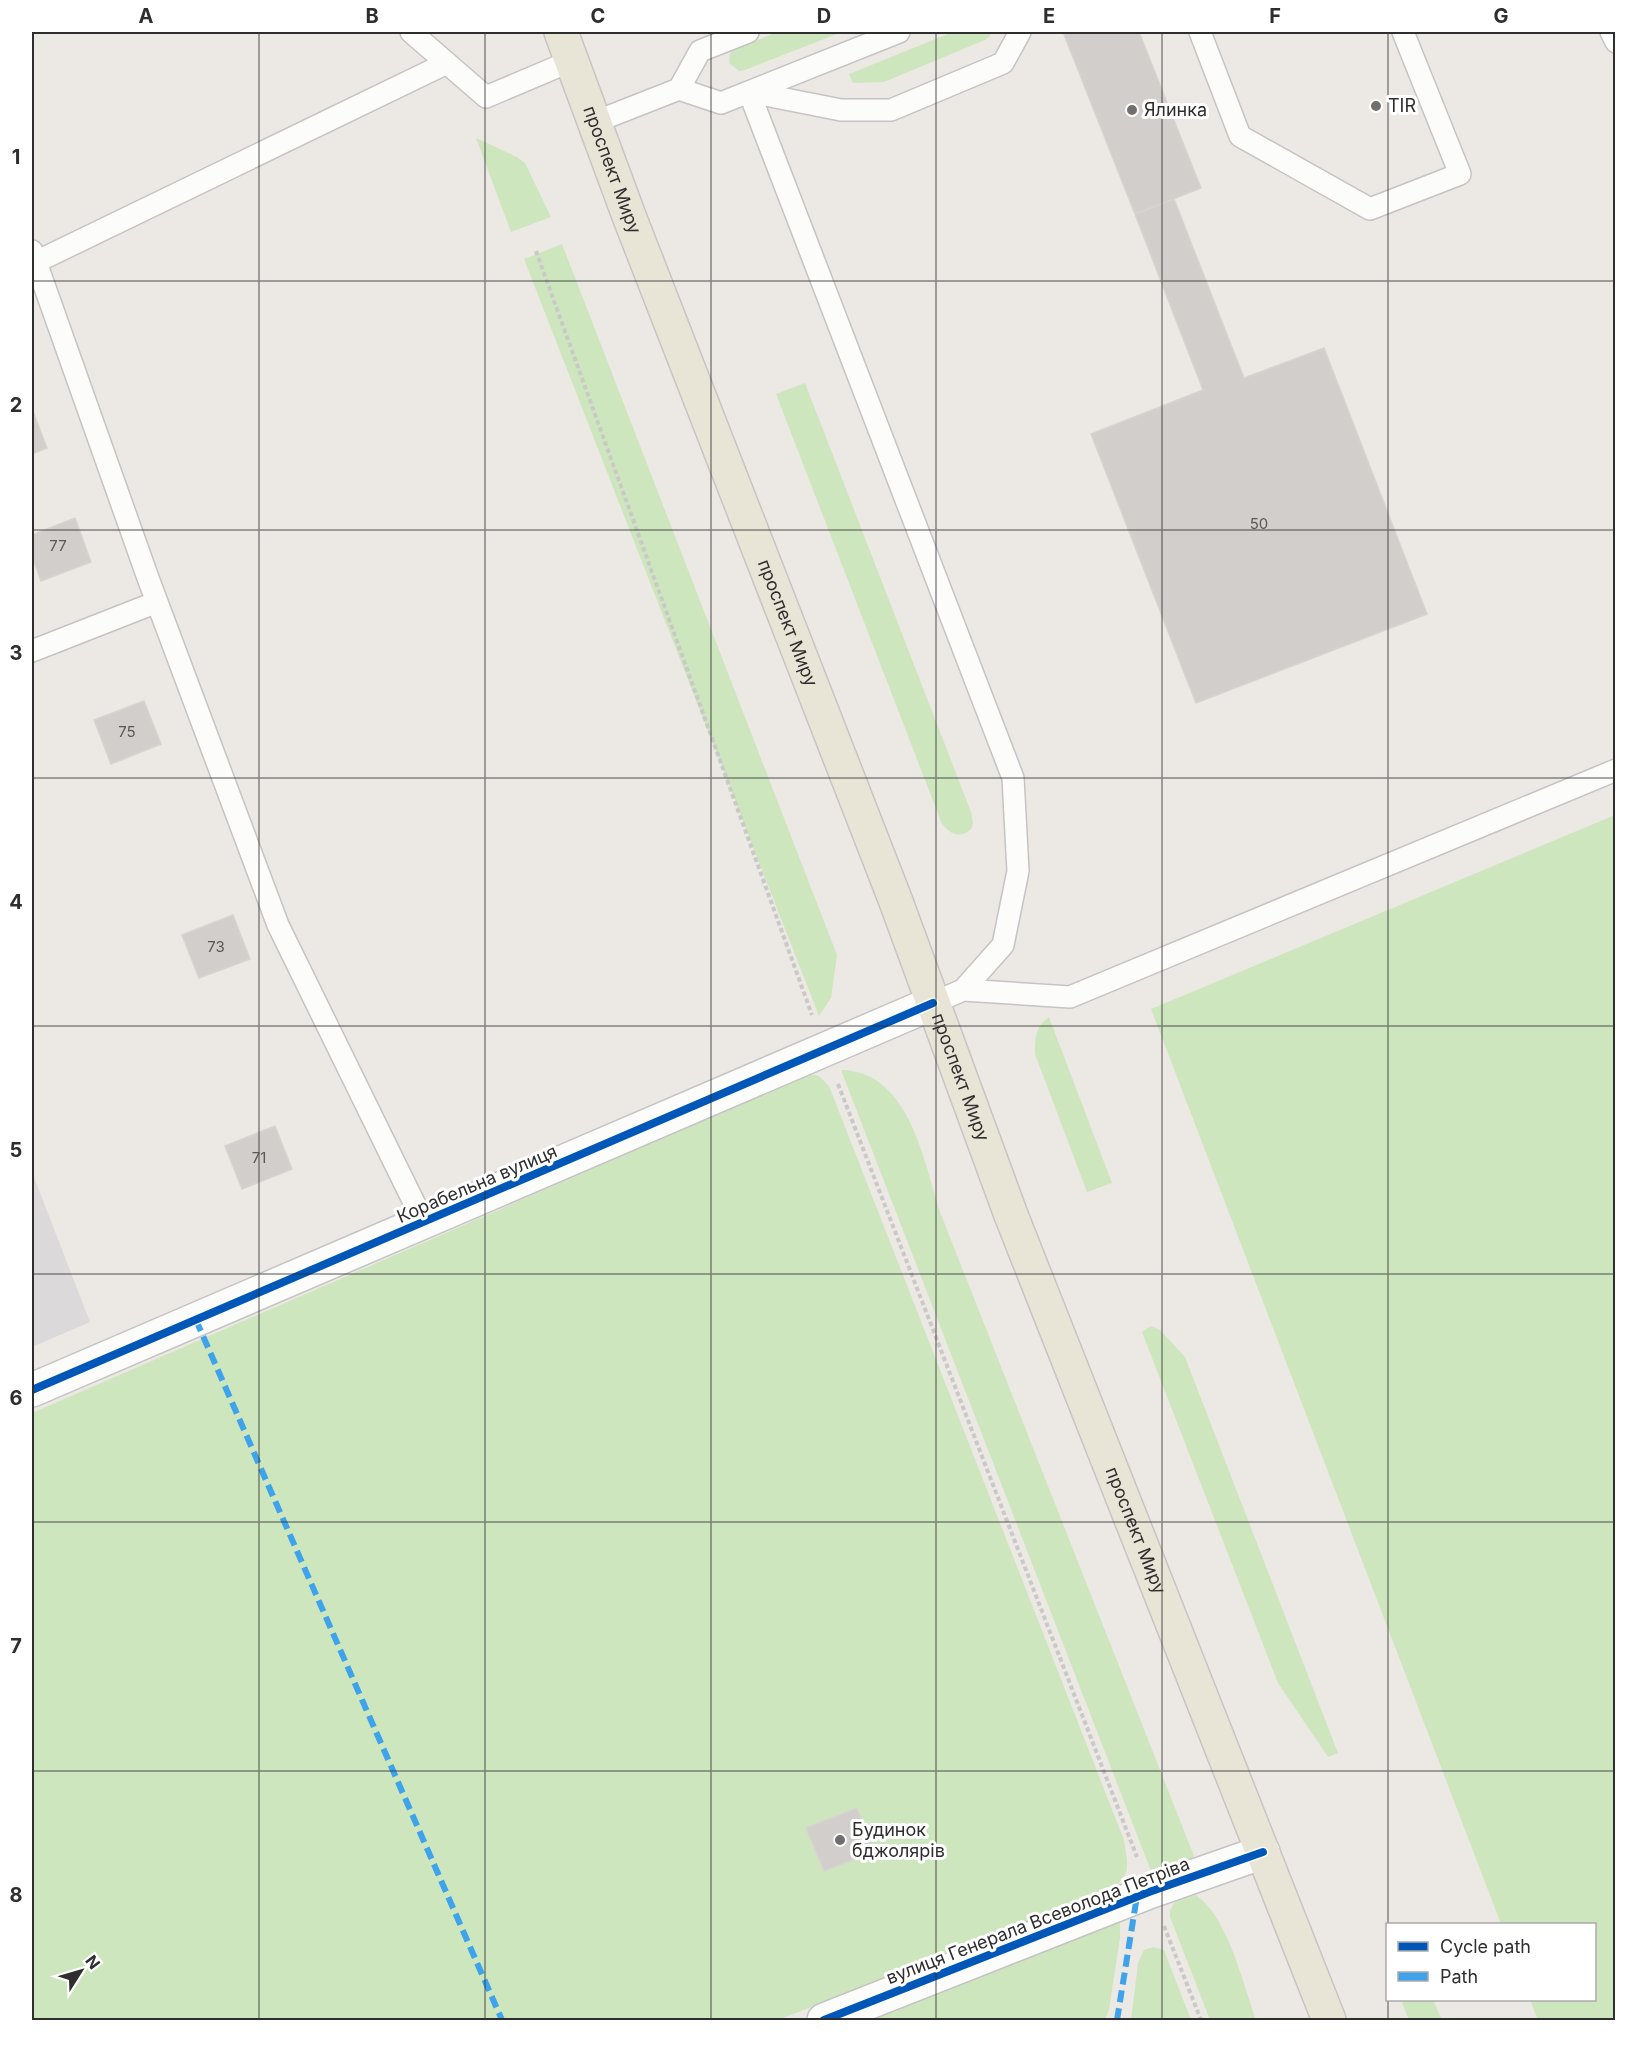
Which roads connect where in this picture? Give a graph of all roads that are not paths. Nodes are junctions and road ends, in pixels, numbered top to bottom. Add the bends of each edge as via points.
1 (411, 32) edge
2 (748, 32) edge
3 (899, 32) edge
4 (1020, 32) edge
5 (1200, 32) edge
6 (1403, 32) edge
7 (1611, 32) edge
8 (1616, 42) edge
9 (566, 46) edge
10 (447, 63) junction
11 (679, 89) junction
12 (749, 92) junction
13 (595, 122) junction
14 (34, 257) edge
15 (157, 602) junction
16 (32, 651) edge
17 (1616, 770) edge
18 (963, 990) junction
19 (933, 1003) junction
20 (424, 1223) junction
21 (32, 1389) edge
22 (1263, 1852) junction
23 (824, 2020) edge
24 (1329, 2020) edge

1 - 10 lane
2 - 11 lane via 700,51
3 - 12 lane
4 - 12 lane via 1003,63 891,110 841,110
5 - 6 lane via 1240,136 1370,209 1460,174
7 - 8 lane
9 - 10 lane via 486,97
9 - 13 main road, проспект Миру
10 - 14 lane
11 - 12 lane via 721,103
11 - 13 lane
12 - 18 lane via 1013,778 1018,871 1003,945
13 - 19 main road, проспект Миру
14 - 15 lane
15 - 16 lane
15 - 20 lane via 278,925
17 - 18 lane via 1070,997
18 - 19 lane
19 - 20 street, Корабельна вулиця
19 - 22 main road, проспект Миру via 1011,1215
20 - 21 street, Корабельна вулиця
22 - 23 street, вулиця Генерала Всеволода Петріва via 1149,1892
22 - 24 main road, проспект Миру

